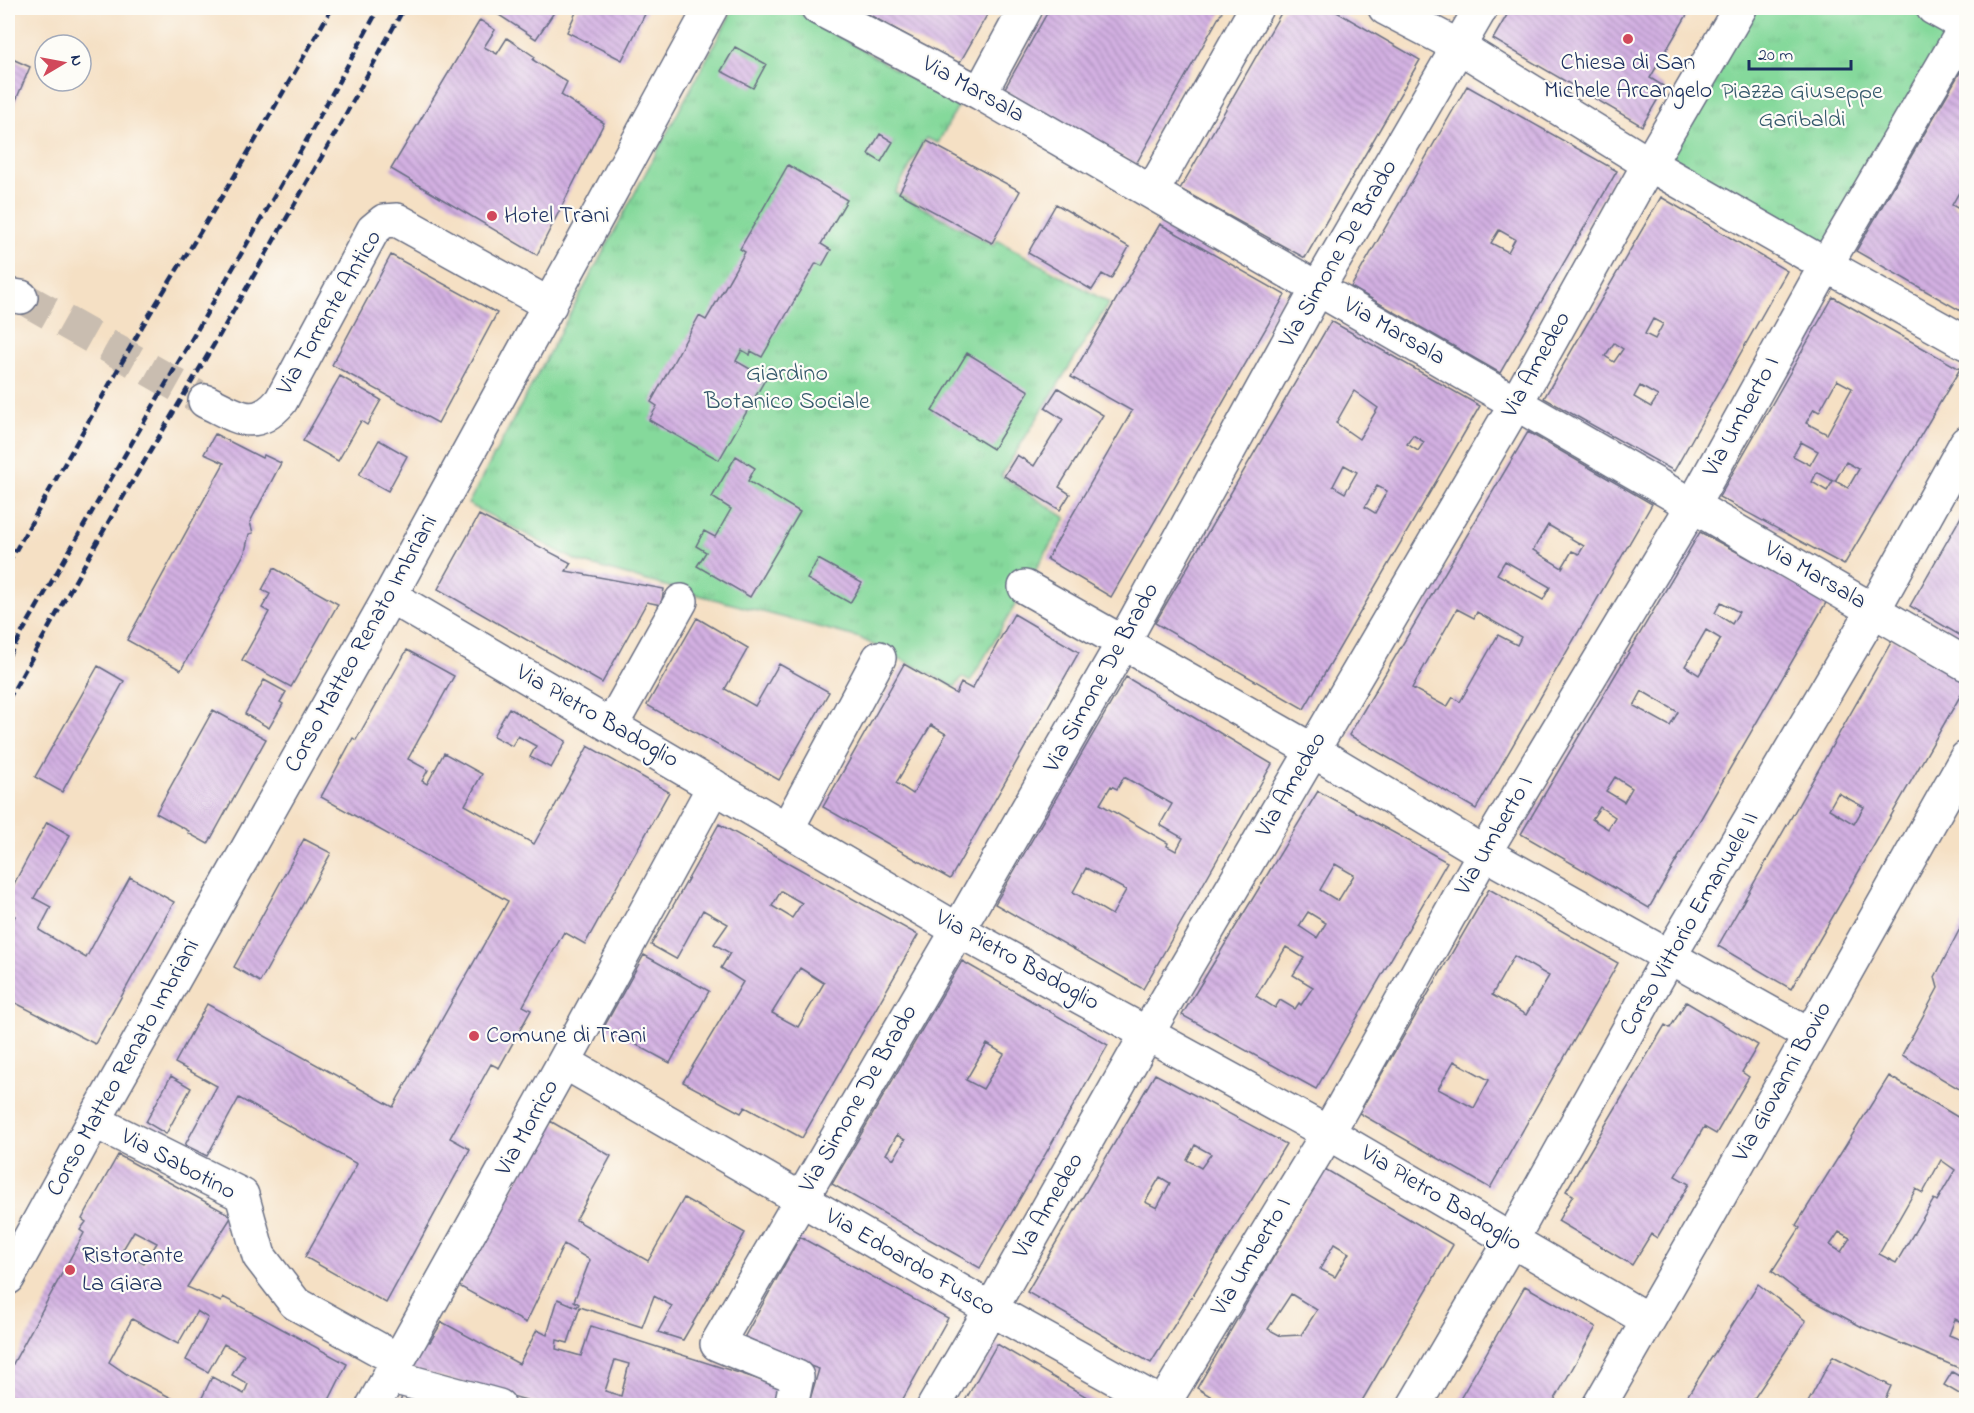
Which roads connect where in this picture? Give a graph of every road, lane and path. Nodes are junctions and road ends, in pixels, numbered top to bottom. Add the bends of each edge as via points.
1 (711, 8) edge
2 (818, 8) edge
3 (1026, 8) edge
4 (1256, 8) edge
5 (1385, 8) edge
6 (1481, 8) edge
7 (1740, 8) edge
8 (1933, 8) edge
9 (1966, 26) edge
10 (1458, 46) junction
11 (980, 93) junction
12 (1649, 164) junction
13 (1152, 192) junction
14 (1826, 265) junction
15 (1318, 288) junction
16 (550, 305) junction
17 (1966, 343) edge
18 (205, 401) tunnel mouth
19 (1516, 403) junction
20 (1965, 449) edge
21 (1693, 505) junction
22 (1025, 587) dead end
23 (390, 596) junction
24 (681, 601) dead end
25 (1873, 611) junction
26 (1124, 641) junction
27 (879, 658) dead end
28 (1966, 664) edge
29 (612, 726) junction
30 (1312, 750) junction
31 (1966, 758) edge
32 (714, 786) junction
33 (788, 829) junction
34 (1484, 853) junction
35 (958, 930) junction
36 (1669, 957) junction
37 (1148, 1032) junction
38 (1809, 1035) junction
39 (564, 1062) junction
40 (94, 1121) junction
41 (1328, 1132) junction
42 (801, 1199) junction
43 (1511, 1241) junction
44 (8, 1278) edge
45 (991, 1309) junction
46 (1648, 1320) junction
47 (394, 1368) junction
48 (1164, 1405) edge
49 (372, 1406) edge
50 (499, 1406) edge
51 (791, 1406) edge
52 (934, 1406) edge
53 (1414, 1406) edge
54 (1599, 1406) edge

1 - 16 street, Corso Matteo Renato Imbriani
2 - 11 street, Via Marsala
3 - 11 street
4 - 13 street
5 - 10 street
6 - 10 street, Via Simone De Brado
7 - 12 street
8 - 9 street
9 - 14 street
10 - 12 street
10 - 15 street, Via Simone De Brado
11 - 13 street, Via Marsala
12 - 14 street
12 - 19 street, Via Amedeo
13 - 15 street, Via Marsala
14 - 17 street
14 - 21 street, Via Umberto I
15 - 19 street, Via Marsala
15 - 26 street, Via Simone De Brado
16 - 18 street, Via Torrente Antico via 397,220 384,221 373,230 271,412 245,420
16 - 23 street, Corso Matteo Renato Imbriani
19 - 21 street, Via Marsala
19 - 30 street, Via Amedeo
20 - 25 street, Corso Vittorio Emanuele II
21 - 25 street, Via Marsala
21 - 34 street, Via Umberto I
22 - 26 street
23 - 29 street, Via Pietro Badoglio
23 - 40 street, Corso Matteo Renato Imbriani
24 - 29 street
25 - 28 street, Via Marsala
25 - 36 street, Corso Vittorio Emanuele II
26 - 30 street
26 - 35 street, Via Simone De Brado
27 - 33 street
29 - 32 street, Via Pietro Badoglio
30 - 34 street
30 - 37 street, Via Amedeo
31 - 38 street, Via Giovanni Bovio
32 - 33 street, Via Pietro Badoglio
32 - 39 street, Via Morrico
33 - 35 street, Via Pietro Badoglio
34 - 36 street
34 - 41 street, Via Umberto I
35 - 37 street, Via Pietro Badoglio
35 - 42 street, Via Simone De Brado
36 - 38 street
36 - 43 street, Corso Vittorio Emanuele II
37 - 41 street, Via Pietro Badoglio
37 - 45 street, Via Amedeo
38 - 46 street, Via Giovanni Bovio
39 - 42 street, Via Edoardo Fusco
39 - 47 street, Via Morrico
40 - 44 street, Corso Matteo Renato Imbriani
40 - 47 street, Via Sabotino via 242,1195 259,1256 295,1303
41 - 43 street, Via Pietro Badoglio
41 - 48 street, Via Umberto I
42 - 45 street, Via Edoardo Fusco
42 - 51 street, Via Simone De Brado via 717,1344 797,1377
43 - 46 street, Via Pietro Badoglio
43 - 53 street, Corso Vittorio Emanuele II
45 - 48 street, Via Edoardo Fusco
45 - 52 street, Via Amedeo
46 - 54 street, Via Giovanni Bovio
47 - 49 street, Via Morrico
47 - 50 street, Via Sabotino

